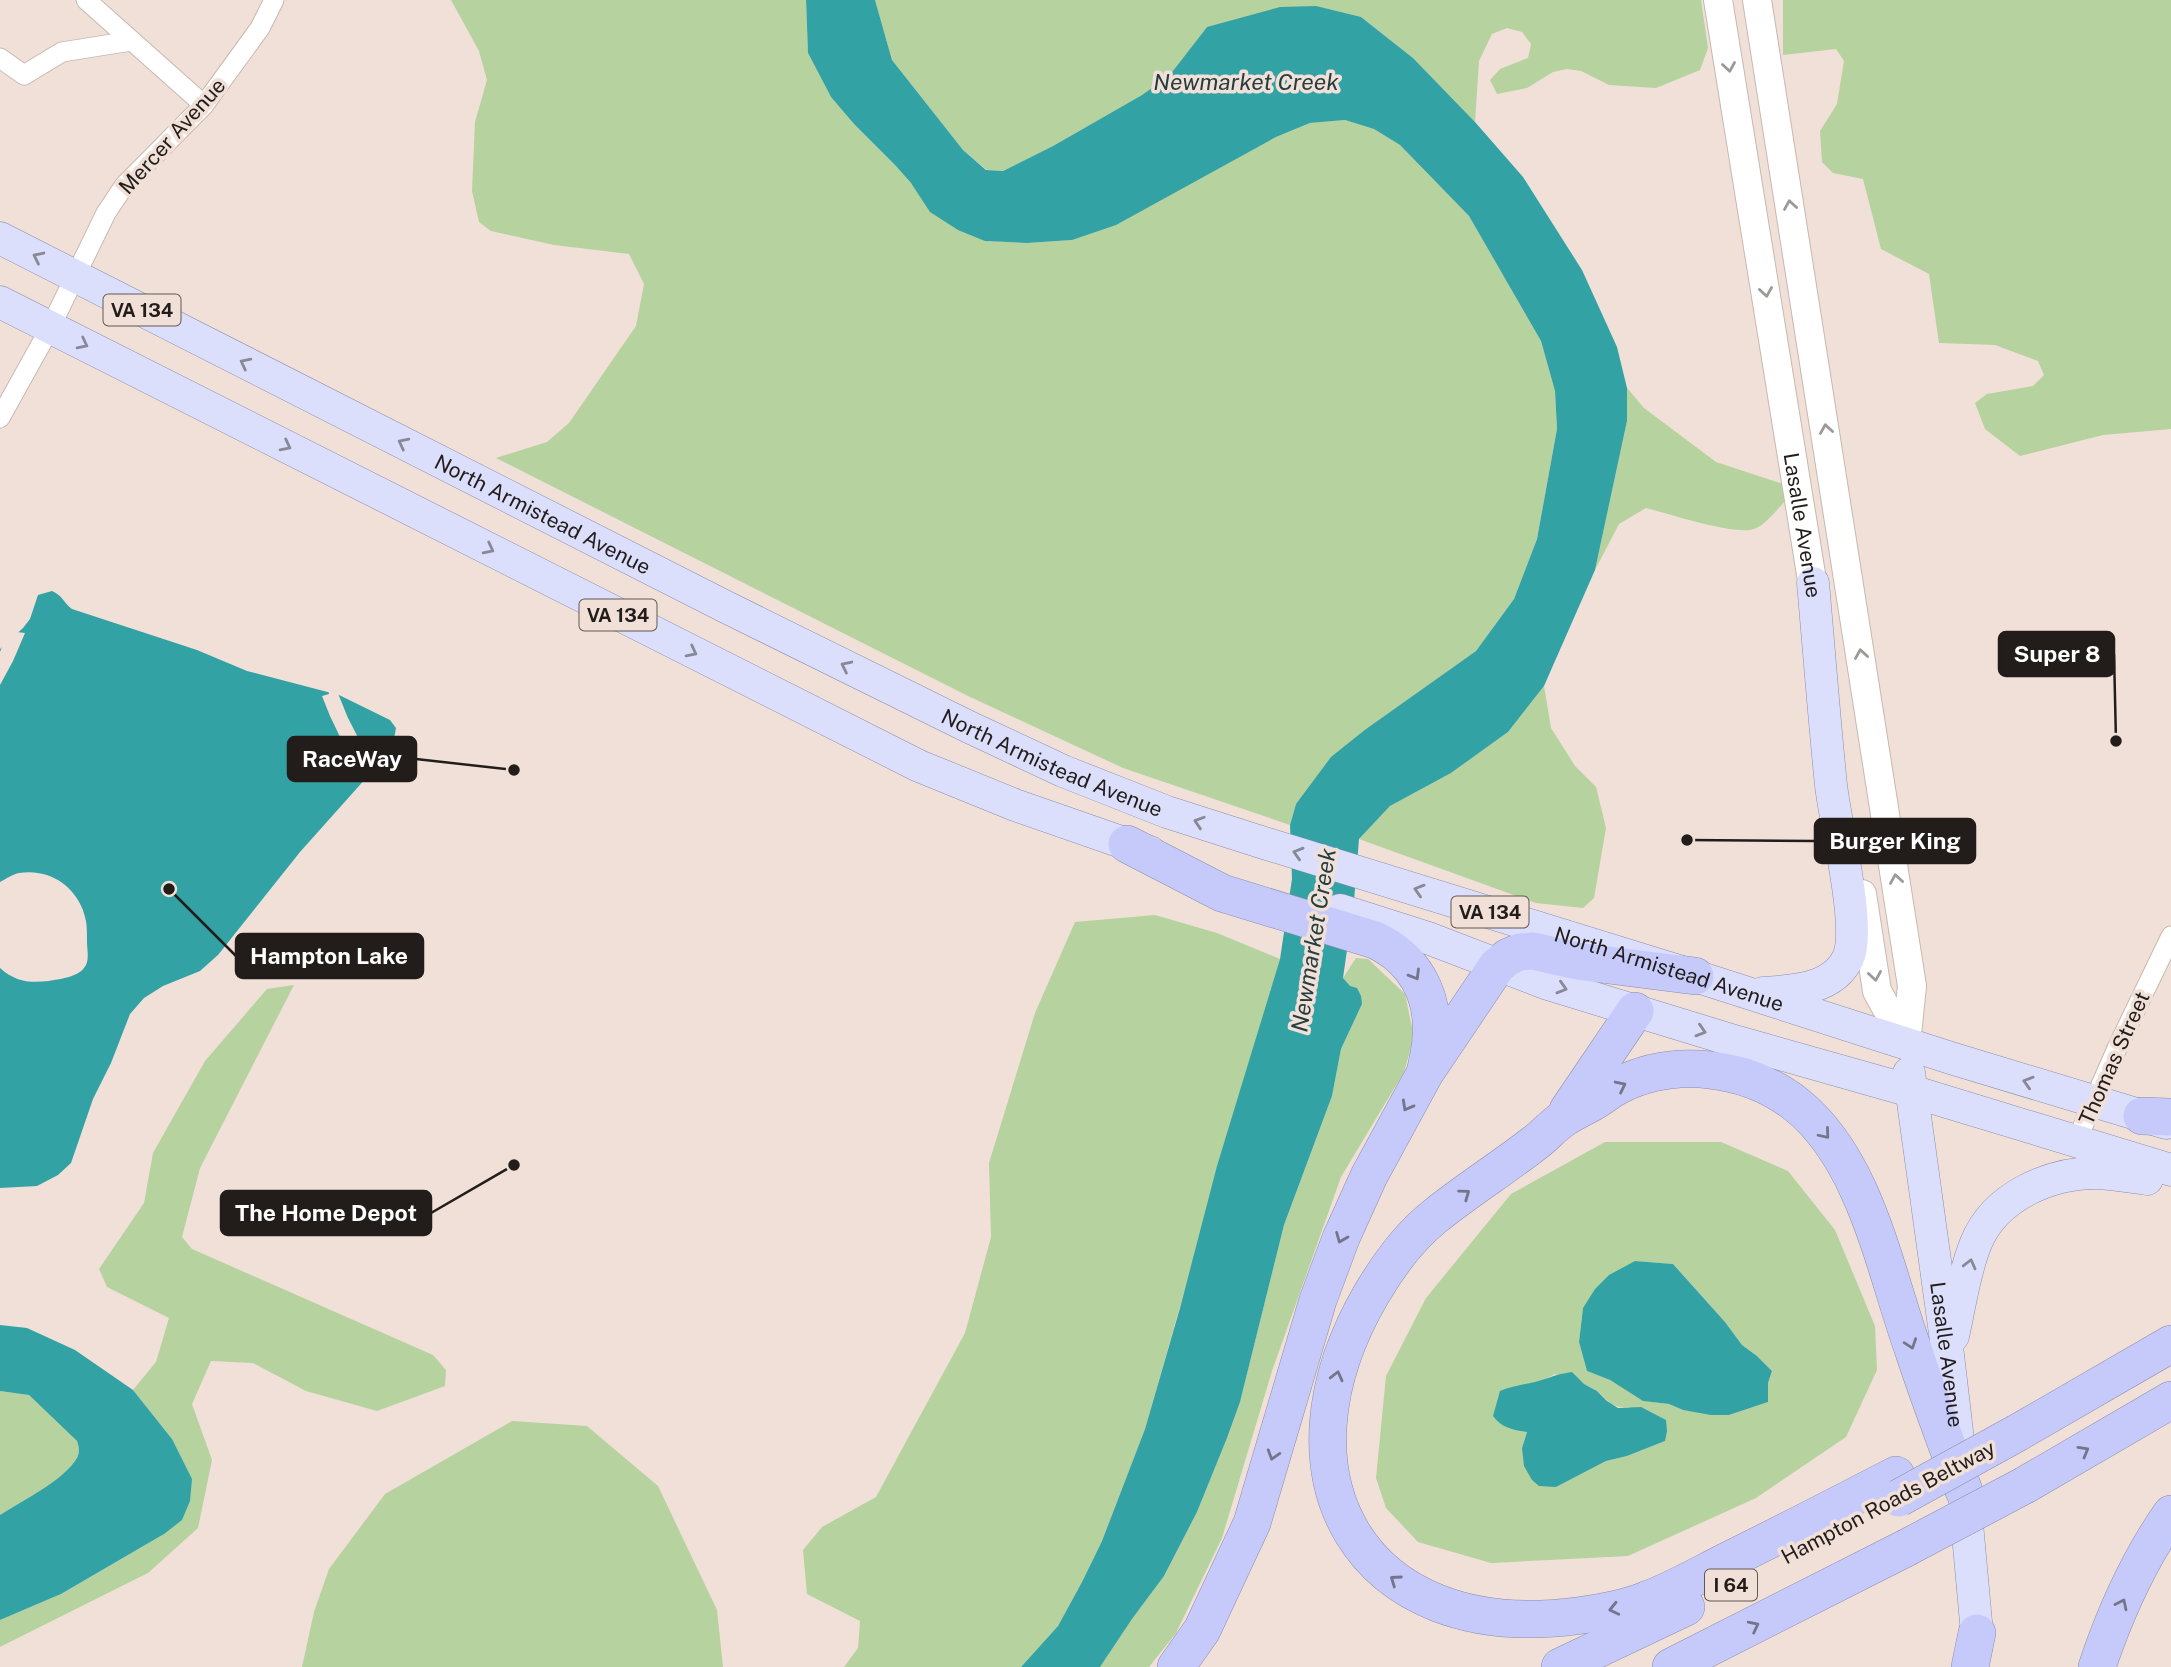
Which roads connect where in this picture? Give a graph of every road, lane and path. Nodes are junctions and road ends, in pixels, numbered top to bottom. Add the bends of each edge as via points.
1 (86, 0) edge
2 (275, 0) edge
3 (1718, 0) edge
4 (1757, 0) edge
5 (131, 41) junction
6 (0, 58) edge
7 (204, 105) junction
8 (0, 238) edge
9 (76, 276) junction
10 (0, 302) edge
11 (50, 328) junction
12 (0, 418) edge
13 (1813, 583) junction
14 (1127, 844) joint
15 (1364, 927) junction
16 (2171, 936) edge
17 (1497, 966) junction
18 (1695, 976) junction
19 (1749, 993) junction
20 (1635, 1011) junction
21 (1906, 1044) junction
22 (1425, 1073) junction
23 (1911, 1091) junction
24 (2094, 1101) junction
25 (2161, 1119) edge
26 (1561, 1120) junction
27 (2076, 1142) junction
28 (2171, 1170) edge
29 (2171, 1182) edge
30 (2171, 1345) edge
31 (1948, 1355) junction
32 (2171, 1400) edge
33 (1897, 1486) junction
34 (1964, 1491) junction
35 (2171, 1514) edge
36 (1975, 1656) edge
37 (1684, 1662) edge
38 (1176, 1667) edge
39 (1560, 1667) edge
40 (2097, 1667) edge

1 - 5 street
2 - 7 street, Mercer Avenue
3 -> 13 main road, Lasalle Avenue
21 -> 4 main road, Lasalle Avenue via 1912,986
5 - 6 street via 62,52 24,75
5 - 7 street
7 - 9 street, Mercer Avenue via 124,186
9 -> 8 main road, North Armistead Avenue / VA 134
9 - 11 street, Mercer Avenue
18 -> 9 main road, North Armistead Avenue / VA 134 via 1167,812 1063,771 652,569
10 - 11 main road, VA 134
11 - 12 street, Mercer Avenue
11 -> 14 main road, VA 134 via 919,766
13 - 19 main road via 1851,946 1843,966 1822,982 1805,989
13 -> 21 main road, Lasalle Avenue via 1877,991
14 - 15 highway via 1222,893 1251,893
15 - 17 main road, VA 134 via 1429,939
15 -> 22 highway via 1404,959 1425,993 1431,1036
16 - 24 street, Thomas Street
17 - 18 highway via 1520,952 1533,951
17 -> 20 main road, VA 134
17 - 22 highway
18 - 19 main road, North Armistead Avenue / VA 134
19 - 21 main road, North Armistead Avenue / VA 134
20 -> 23 main road, VA 134
20 - 26 highway
21 - 23 main road, Lasalle Avenue
24 -> 21 main road, North Armistead Avenue / VA 134
22 -> 38 highway via 1341,1238 1252,1523 1202,1630
23 - 27 main road, VA 134
23 - 31 main road, Lasalle Avenue
24 - 25 main road, North Armistead Avenue / VA 134
24 - 27 street, Thomas Street
33 -> 26 highway via 1798,1527 1648,1600 1572,1616 1535,1619 1450,1608 1388,1576 1366,1554 1345,1523 1332,1488 1328,1450 1329,1413 1353,1327 1400,1252 1431,1219
26 -> 34 highway via 1618,1086 1672,1070 1731,1073 1760,1083 1799,1107 1834,1145 1856,1188
27 - 28 main road, VA 134
31 -> 29 main road via 1976,1243 2002,1206 2030,1187 2074,1174
30 - 33 highway, Hampton Roads Beltway / I 64, bridge
31 - 34 main road, Lasalle Avenue
37 -> 32 highway, I 64, bridge via 2025,1485
33 - 39 highway, Hampton Roads Beltway / I 64 via 1732,1585
34 - 36 main road, Lasalle Avenue
40 -> 35 highway via 2151,1543

